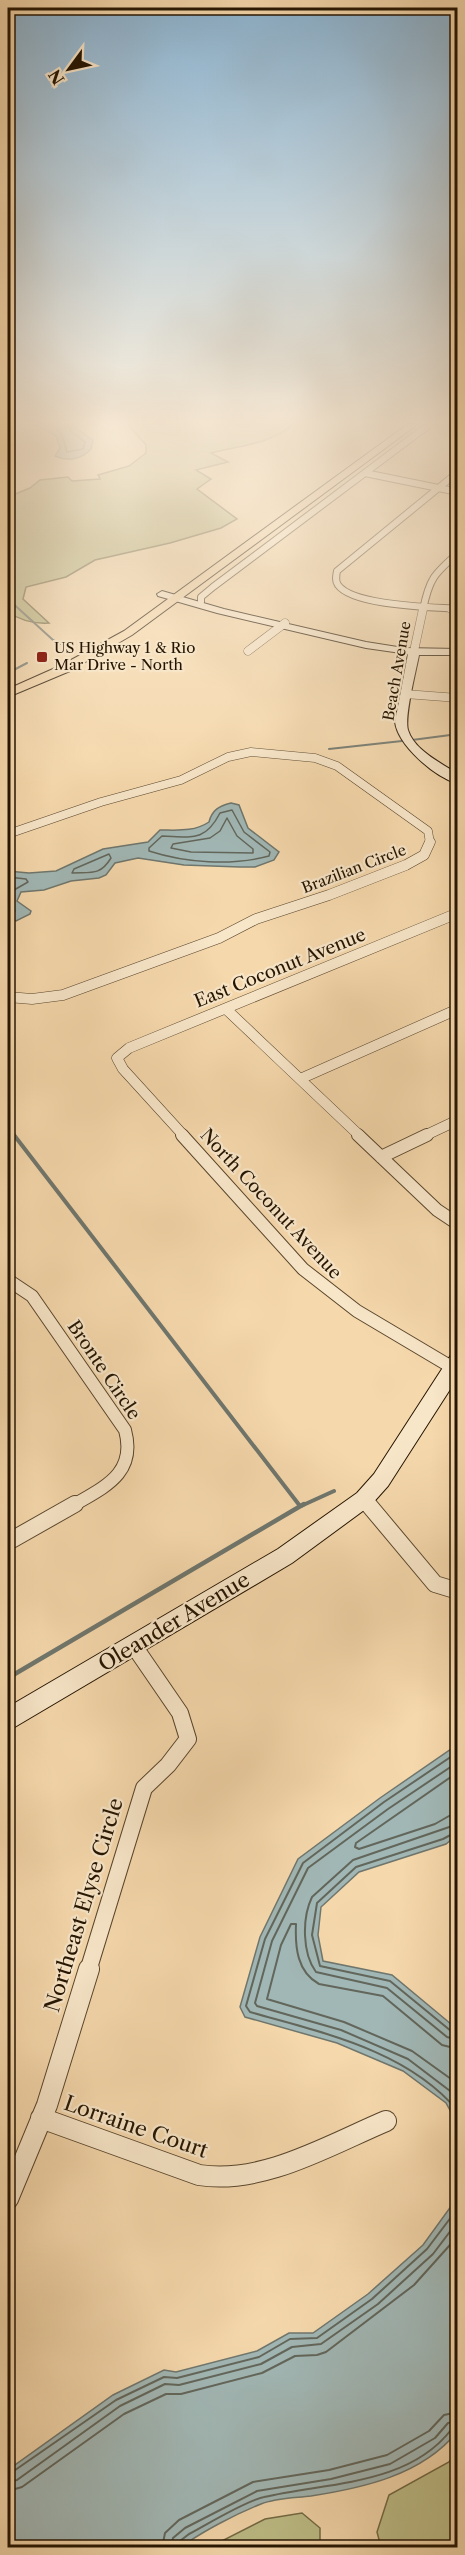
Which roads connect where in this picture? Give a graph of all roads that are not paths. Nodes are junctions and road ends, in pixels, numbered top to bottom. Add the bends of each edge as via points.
1 (235, 543) edge
2 (249, 543) edge
3 (271, 543) edge
4 (371, 543) edge
5 (458, 553) edge
6 (196, 584) junction
7 (213, 587) junction
8 (162, 594) junction
9 (177, 598) junction
10 (151, 602) dead end
11 (201, 602) junction
12 (424, 606) junction
13 (458, 609) edge
14 (122, 622) dead end
15 (283, 625) junction
16 (248, 651) dead end
17 (414, 651) junction
18 (458, 652) edge
19 (8, 682) edge
20 (8, 693) edge
21 (405, 694) junction
22 (458, 698) edge
23 (458, 780) edge
24 (8, 834) edge
25 (458, 913) edge
26 (8, 997) edge
27 (226, 1009) junction
28 (458, 1009) edge
29 (117, 1058) joint
30 (300, 1079) junction
31 (458, 1120) edge
32 (381, 1157) junction
33 (458, 1224) edge
34 (8, 1280) edge
35 (455, 1364) edge
36 (364, 1499) junction
37 (8, 1542) edge
38 (458, 1590) edge
39 (134, 1646) junction
40 (8, 1720) edge
41 (41, 2118) junction
42 (386, 2121) dead end
43 (8, 2199) edge

1 - 8 main road
2 - 6 main road
3 - 7 street
4 - 12 street via 337,571 338,585 344,591 376,602
5 - 12 street, Beach Avenue via 435,573
6 - 7 street
6 - 9 main road
7 - 11 street via 201,597
8 - 9 street
8 - 10 main road
9 - 11 street
9 - 15 street
9 - 20 main road via 99,650
11 - 15 street
12 - 13 street
12 - 17 street, Beach Avenue
14 - 19 main road via 85,645
15 - 16 street
15 - 17 street via 366,645
17 - 18 street
17 - 21 street, Beach Avenue
21 - 22 street
21 - 23 street, Beach Avenue via 401,727 405,737 426,758
24 - 26 street, Brazilian Circle via 181,780 228,757 251,752 315,758 337,766 428,831 430,842 424,855 405,865 256,919 219,938 63,995
25 - 27 street, East Coconut Avenue
27 - 29 street, East Coconut Avenue via 129,1048
27 - 30 street
28 - 30 street
29 - 35 street, North Coconut Avenue via 303,1269 334,1298 371,1322
30 - 32 street
31 - 32 street
32 - 33 street via 437,1210
34 - 37 street, Bronte Circle via 32,1296 125,1430 129,1443 125,1465 107,1486
35 - 36 street, Oleander Avenue via 381,1480
36 - 38 street via 435,1584
36 - 39 street, Oleander Avenue via 285,1556
39 - 40 street, Oleander Avenue
39 - 41 street, Northeast Elyse Circle via 180,1713 188,1739 144,1788
41 - 42 street, Lorraine Court via 199,2175 221,2178 277,2165
41 - 43 street, Northeast Elyse Circle

